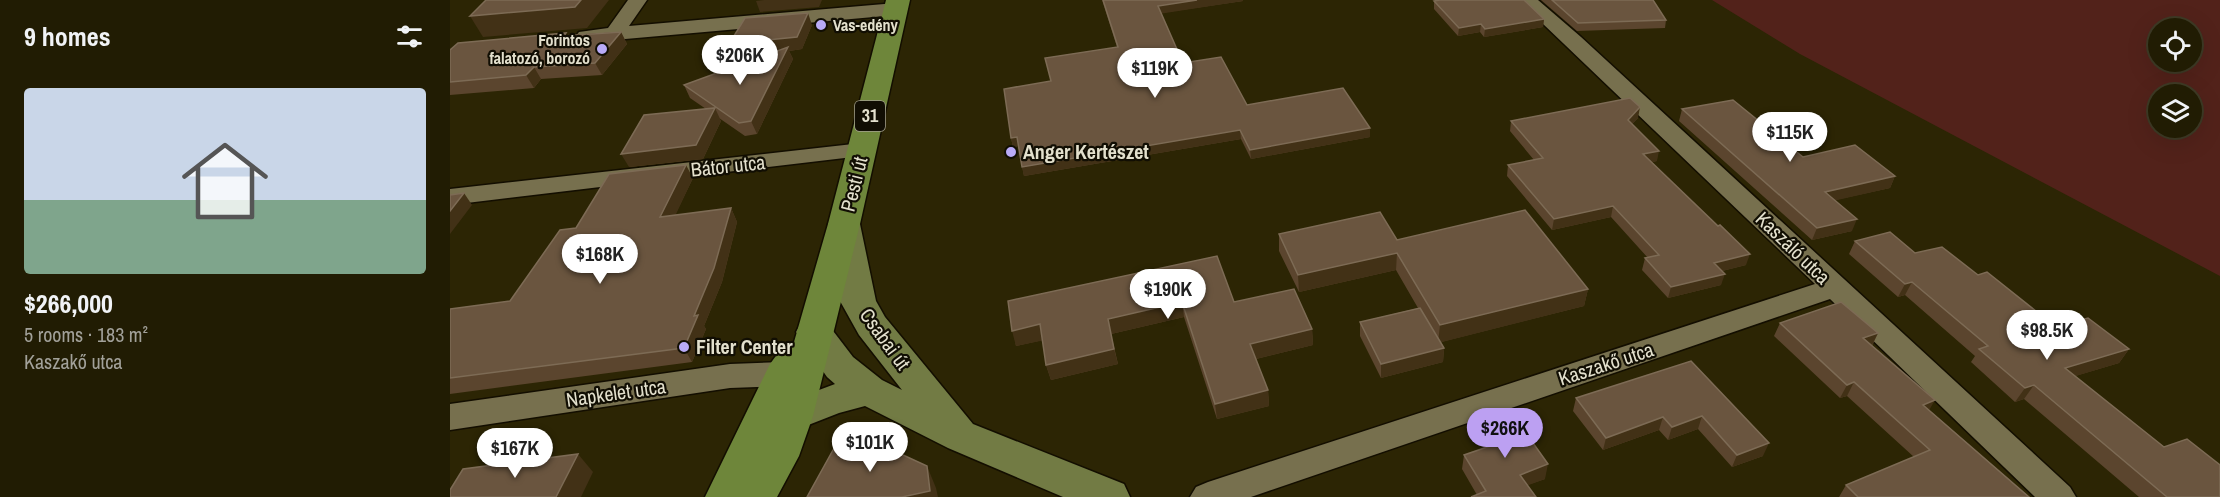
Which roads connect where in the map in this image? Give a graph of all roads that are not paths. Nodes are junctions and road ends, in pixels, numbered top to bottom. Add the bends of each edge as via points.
1 (638, 0) edge
2 (1527, 0) edge
3 (897, 4) edge
4 (614, 34) junction
5 (567, 38) edge
6 (862, 150) junction
7 (450, 196) edge
8 (844, 224) junction
9 (1834, 288) junction
10 (814, 332) junction
11 (783, 374) junction
12 (868, 390) junction
13 (793, 416) junction
14 (450, 417) edge
15 (962, 437) junction
16 (727, 497) edge
17 (755, 497) edge
18 (1110, 497) edge
19 (1208, 497) edge
20 (2058, 497) edge

1 - 4 street
2 - 9 street, Kaszáló utca
3 - 4 street
3 - 6 main road, Pesti út / 31
4 - 5 street
6 - 7 street, Bátor utca
6 - 8 main road, Pesti út / 31
8 - 10 main road, Pesti út / 31
8 - 15 main road, Csabai út via 858,301 867,318
9 - 19 street, Kaszakő utca
9 - 20 street, Kaszáló utca
10 - 11 main road, Pesti út / 31
10 - 12 main road, Csabai út via 840,367
10 - 13 main road, Pesti út / 31
11 - 14 street, Napkelet utca via 730,376
11 - 16 main road, Pesti út / 31
12 - 13 main road
12 - 15 main road, Csabai út
13 - 17 main road, Pesti út / 31 via 778,456
15 - 18 main road, Csabai út

